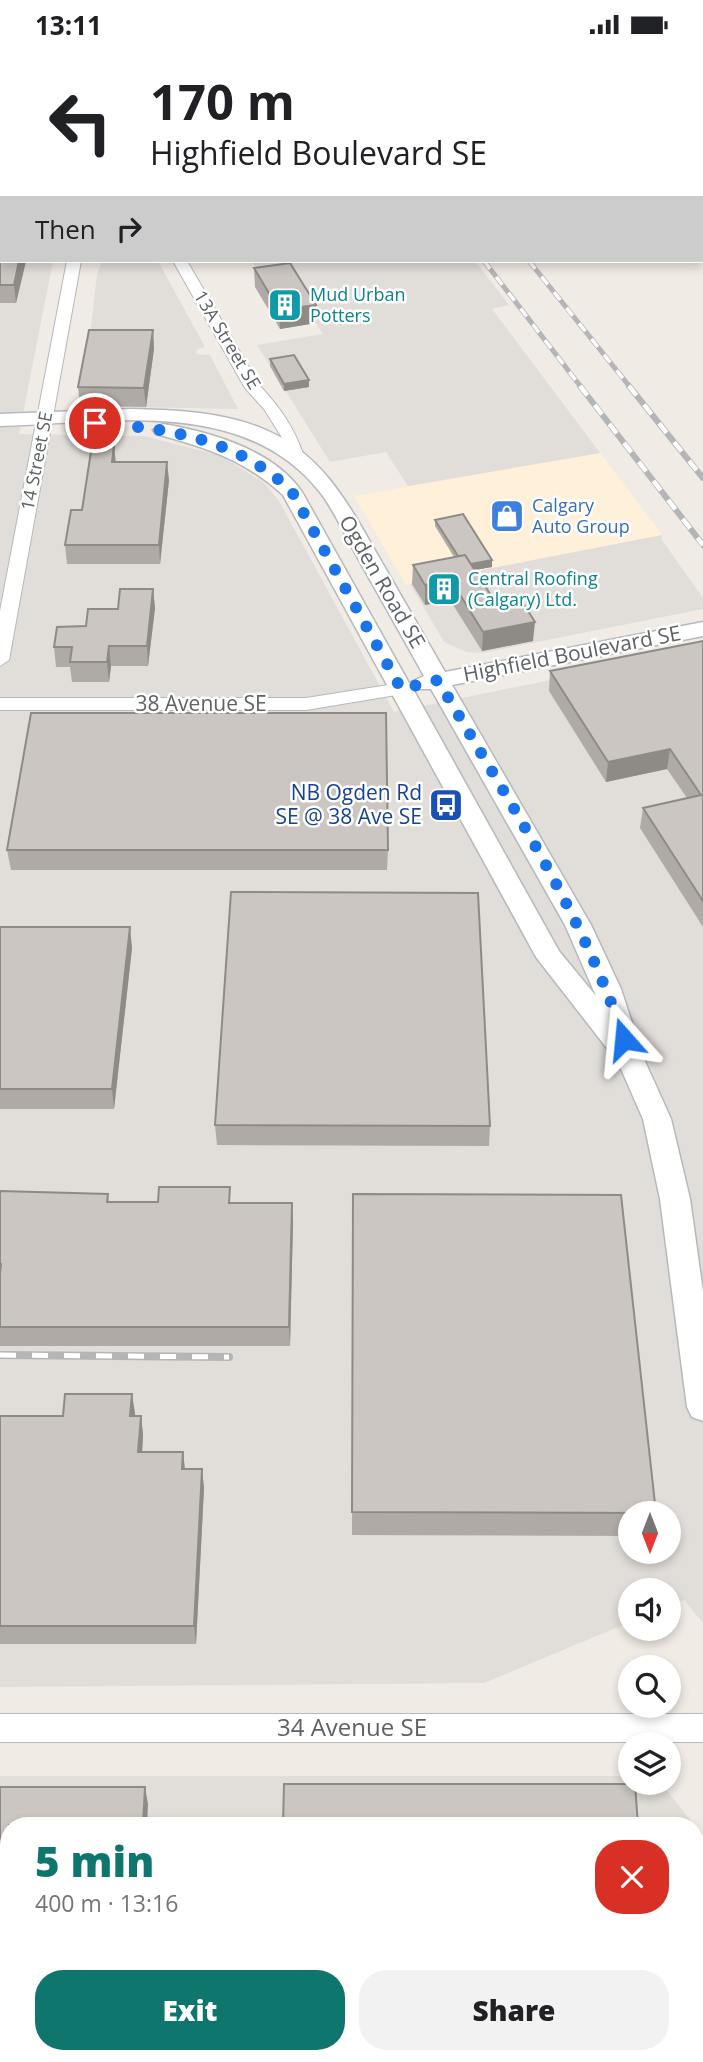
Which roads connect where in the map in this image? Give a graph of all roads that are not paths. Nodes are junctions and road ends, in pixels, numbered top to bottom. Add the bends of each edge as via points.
1 (75, 263) edge
2 (181, 263) edge
3 (0, 420) edge
4 (45, 420) junction
5 (295, 454) junction
6 (703, 629) edge
7 (0, 660) edge
8 (438, 680) junction
9 (401, 689) junction
10 (0, 704) edge
11 (631, 1059) junction
12 (703, 1408) edge
13 (0, 1728) edge
14 (703, 1728) edge

1 - 4 street, 14 Street SE
2 - 5 street, 13A Street SE via 253,388 289,436
3 - 4 street, Ogden Road SE
4 - 5 street, Ogden Road SE via 129,414 184,416 229,424
4 - 7 street, 14 Street SE
4 - 9 street, Ogden Road SE via 176,432 225,446 277,477 292,492
5 - 8 street, Ogden Road SE via 329,489
6 - 8 street, Highfield Boulevard SE
8 - 9 street, Highfield Boulevard SE
8 - 11 street, Ogden Road SE via 578,925
9 - 10 street, 38 Avenue SE via 306,704
9 - 11 street, Ogden Road SE via 549,957
11 - 12 street, Ogden Road SE via 657,1119 675,1199
13 - 14 street, 34 Avenue SE

